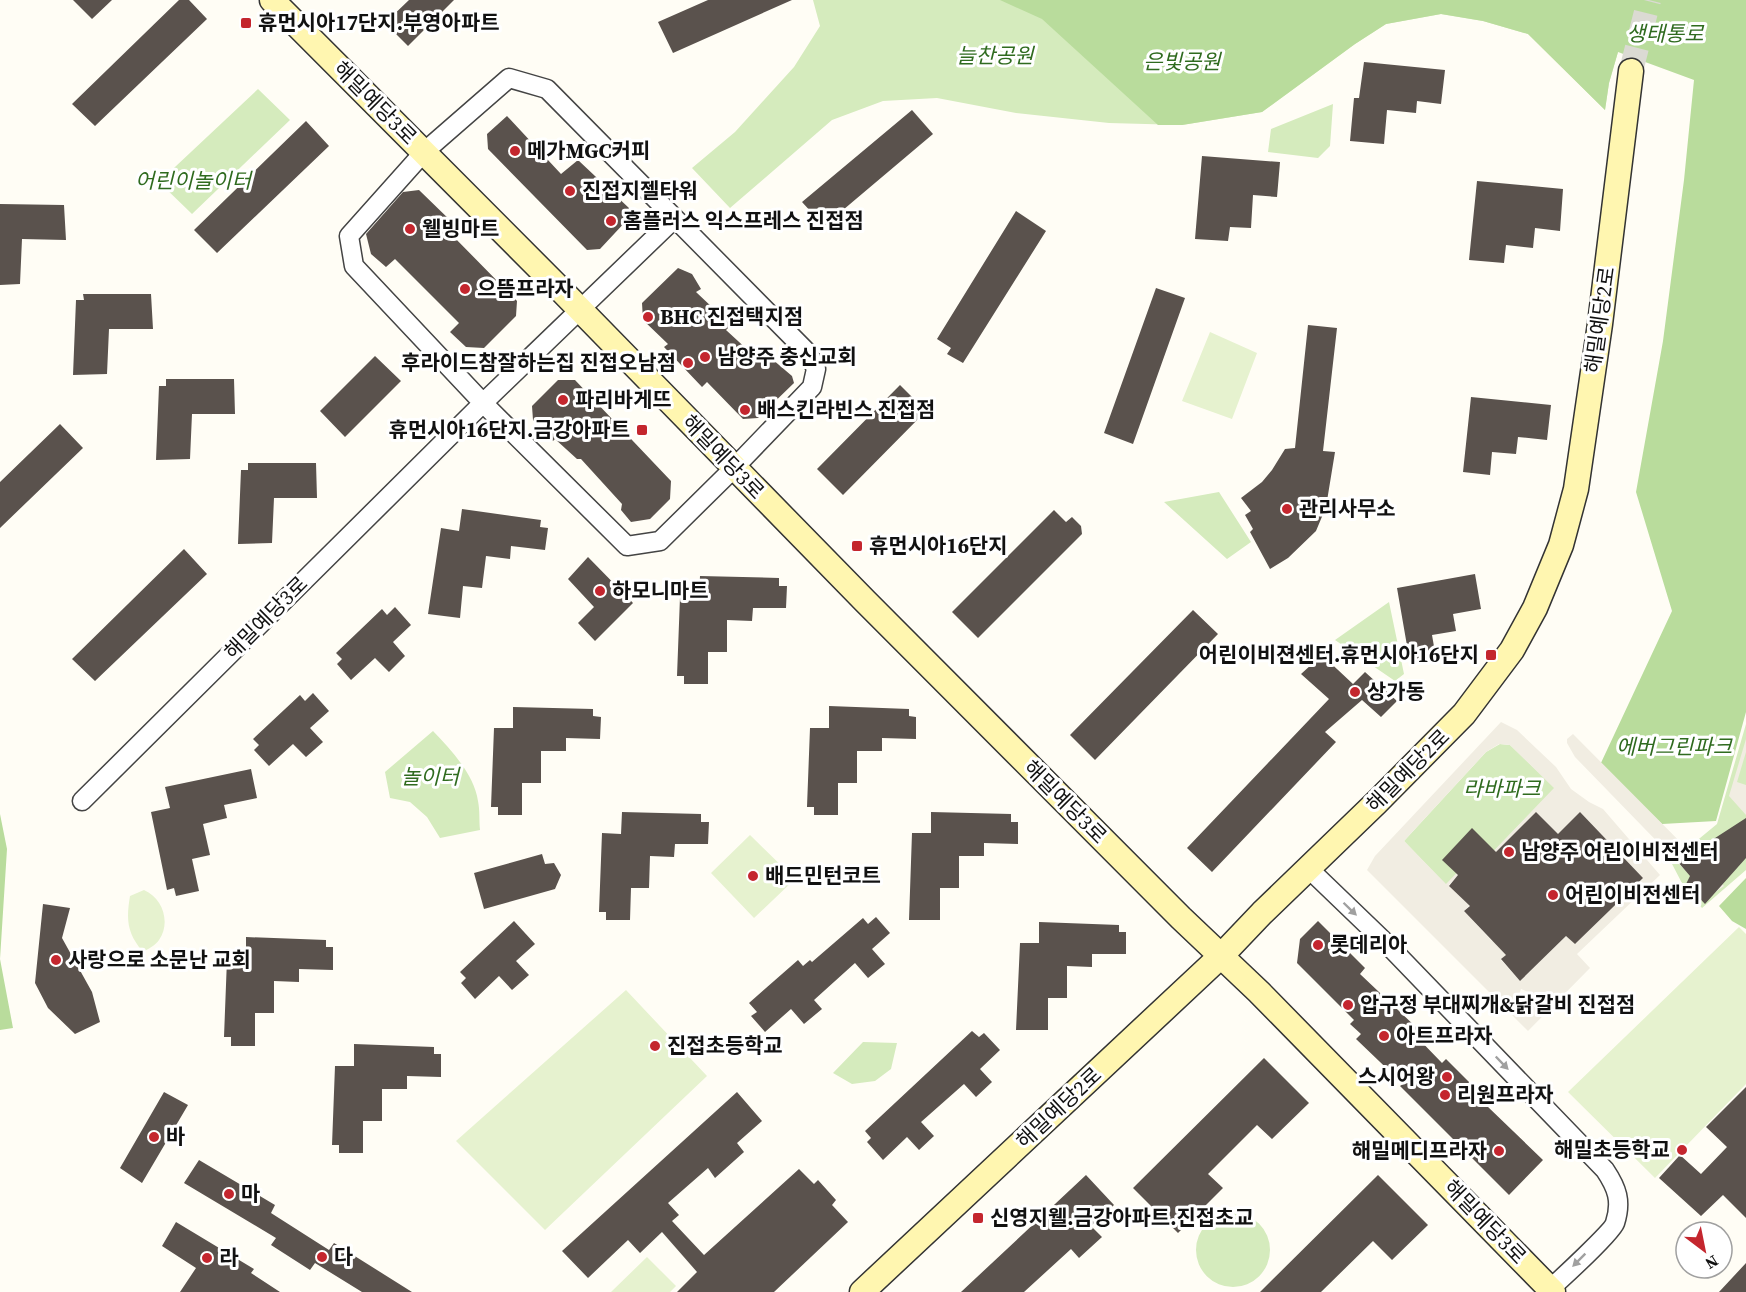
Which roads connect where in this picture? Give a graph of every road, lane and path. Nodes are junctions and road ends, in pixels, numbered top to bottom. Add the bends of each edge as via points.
1 (272, 0) edge
2 (1631, 71) tunnel mouth
3 (424, 152) junction
4 (674, 219) junction
5 (580, 310) junction
6 (483, 403) junction
7 (734, 469) junction
8 (82, 801) dead end
9 (1308, 868) junction
10 (1221, 955) junction
11 (1552, 1291) edge
12 (862, 1292) edge

1 - 3 street, 해밀예당3로
2 - 9 street, 해밀예당2로 via 1576,489 1560,545 1512,650 1464,714
3 - 4 street via 509,78 547,89
3 - 5 street, 해밀예당3로
3 - 6 street via 349,236 354,266
4 - 5 street
4 - 7 street via 809,354 816,369 812,387
5 - 6 street, 해밀예당3로
5 - 7 street, 해밀예당3로
6 - 7 street via 627,546 660,541
6 - 8 street, 해밀예당3로
7 - 10 street, 해밀예당3로
9 - 10 street, 해밀예당2로
9 -> 11 street via 1616,1185 1614,1225
10 - 11 street, 해밀예당3로
10 - 12 street, 해밀예당2로

